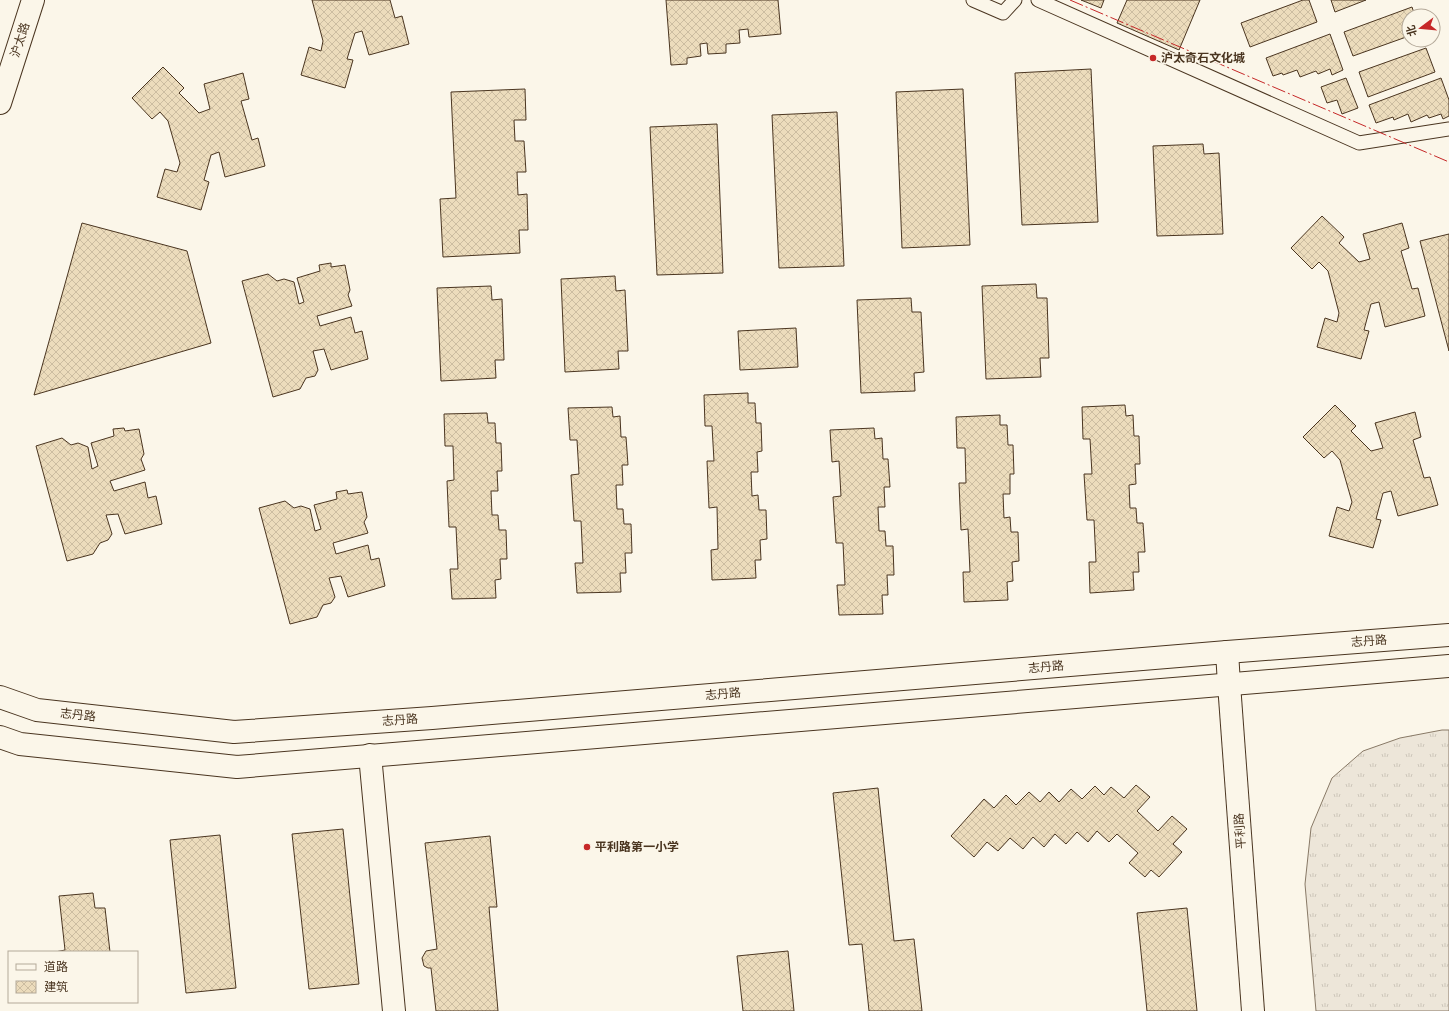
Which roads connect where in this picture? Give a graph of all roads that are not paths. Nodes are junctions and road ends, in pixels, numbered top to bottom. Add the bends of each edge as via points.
1 (33, 0) edge
2 (973, 0) edge
3 (1015, 0) edge
4 (1038, 0) edge
5 (0, 103) edge
6 (1449, 129) edge
7 (1449, 635) edge
8 (1227, 652) junction
9 (1449, 666) edge
10 (1229, 684) junction
11 (0, 697) edge
12 (0, 738) edge
13 (370, 756) junction
14 (394, 1011) edge
15 (1253, 1011) edge

1 - 5 main road, 沪太路
2 - 3 lane via 1003,13
4 - 6 lane via 1359,143
7 - 8 main road, 志丹路
8 - 10 main road, 平利路
8 - 11 main road, 志丹路 via 234,732 37,710
9 - 10 main road
10 - 13 main road
10 - 15 main road, 平利路
12 - 13 main road via 20,744 237,767
13 - 14 main road

